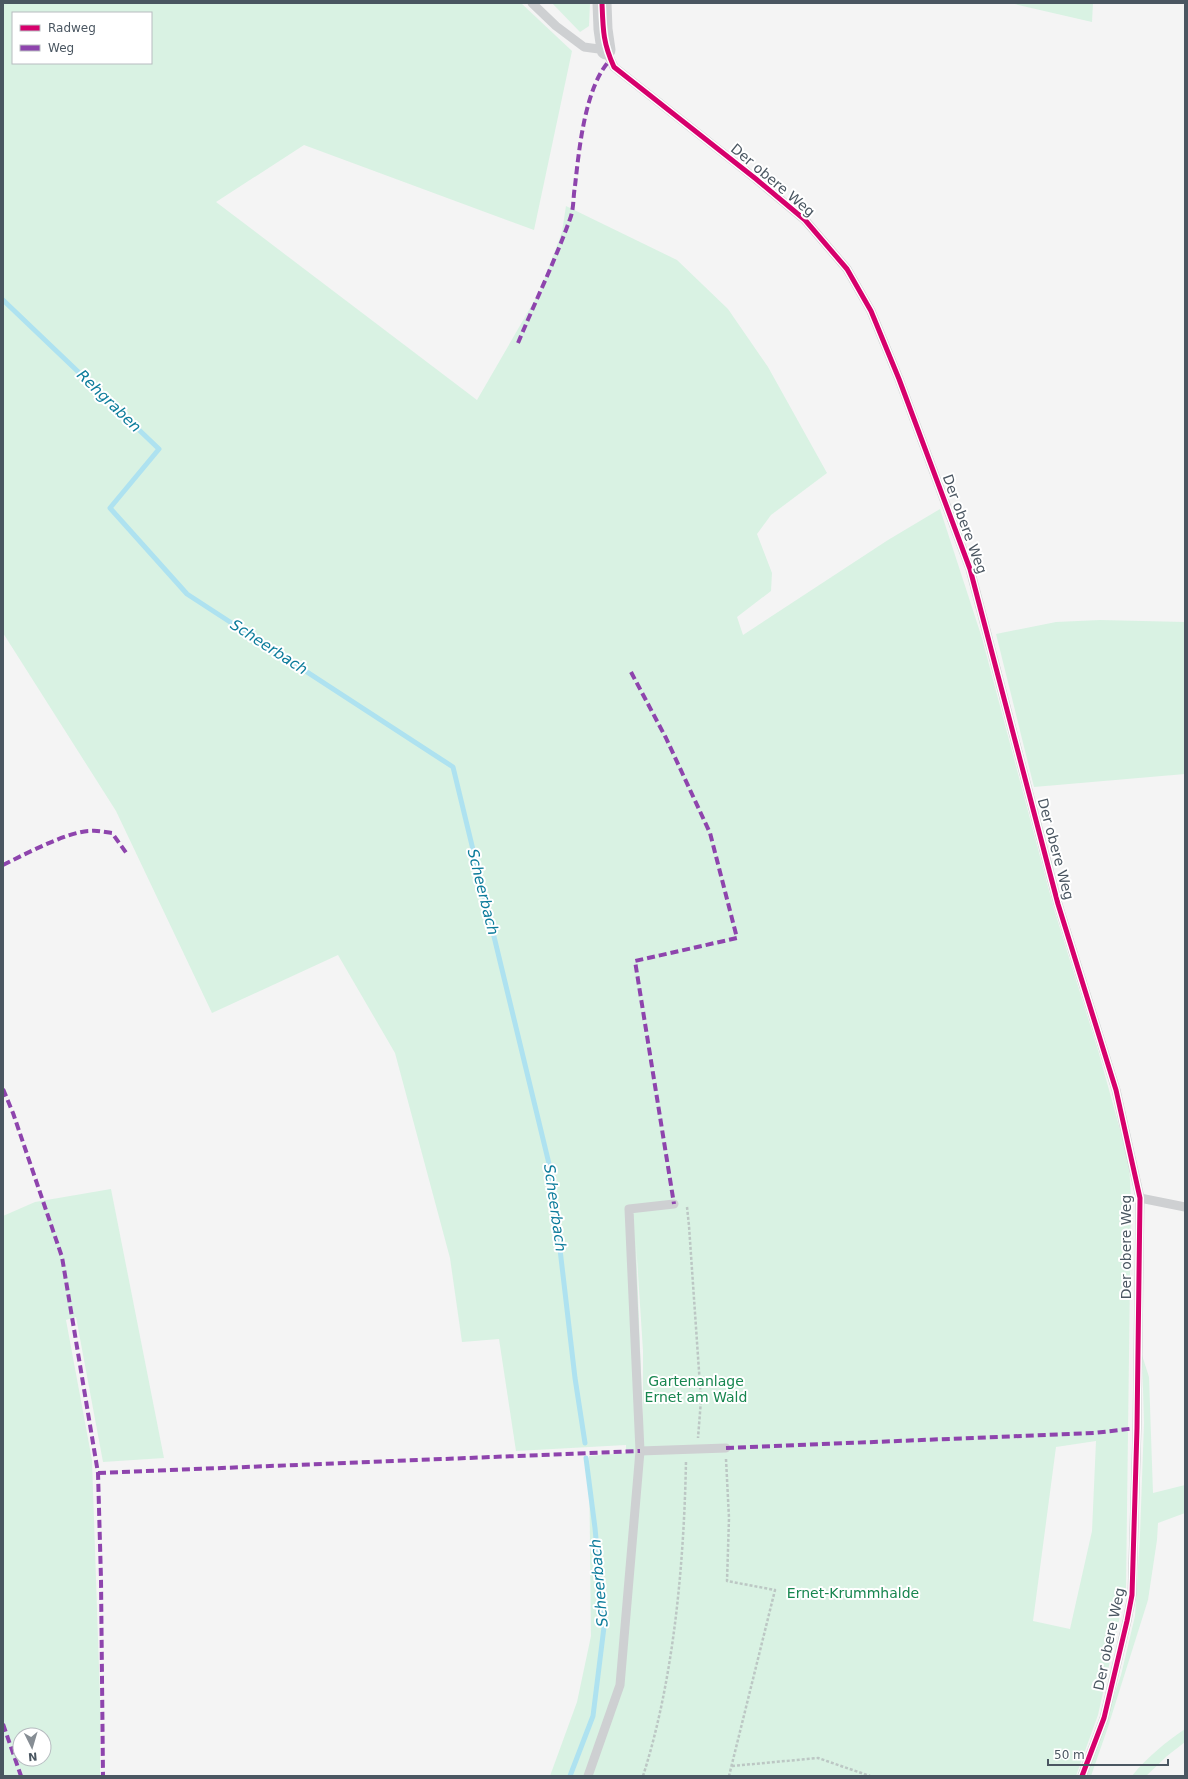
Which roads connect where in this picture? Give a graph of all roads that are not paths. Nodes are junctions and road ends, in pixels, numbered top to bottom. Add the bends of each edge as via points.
1 (532, 3) edge
2 (602, 3) edge
3 (606, 50) junction
4 (1140, 1198) junction
5 (674, 1204) road end
6 (1185, 1207) edge
7 (726, 1448) road end
8 (640, 1451) junction
9 (588, 1776) edge
10 (1082, 1776) edge

1 - 3 lane via 556,26 584,47
2 - 3 street
3 - 4 lane, Der obere Weg via 614,67 805,220 847,269 870,311 899,379 970,569 1058,904 1116,1090
4 - 6 lane
4 - 10 lane, Der obere Weg via 1132,1595 1104,1718
5 - 8 lane via 629,1209
7 - 8 lane
8 - 9 lane via 620,1685

